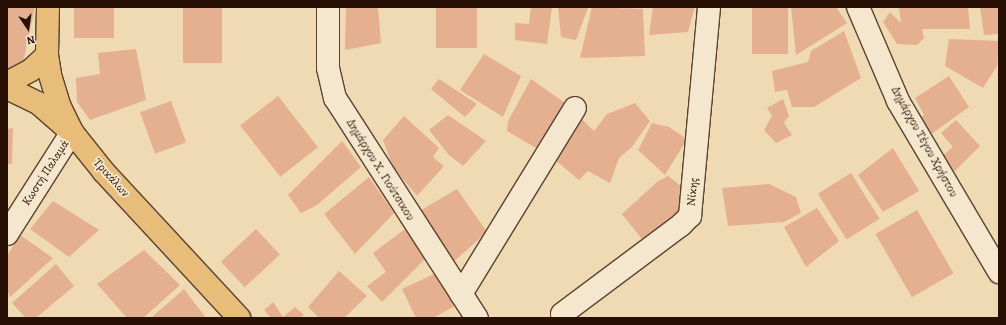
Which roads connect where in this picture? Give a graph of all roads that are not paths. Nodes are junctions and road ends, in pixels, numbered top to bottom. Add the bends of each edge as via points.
1 (48, 7) edge
2 (328, 7) edge
3 (709, 7) edge
4 (858, 7) edge
5 (47, 55) junction
6 (7, 83) edge
7 (7, 88) edge
8 (575, 108) dead end
9 (72, 132) junction
10 (7, 234) edge
11 (999, 272) edge
12 (461, 294) junction
13 (562, 314) dead end
14 (239, 318) edge
15 (477, 318) edge

1 - 5 main road, Τρικάλων
2 - 12 street, Δημάρχου Χ. Γιούτσικου via 328,68 335,98
3 - 13 street, Νίκης via 690,216 681,226
4 - 11 street, Δημάρχου Τέγου Χρήστου via 898,101
5 - 6 main road via 31,70
5 - 9 main road, Τρικάλων via 57,99
7 - 9 main road via 38,103
8 - 12 street
9 - 10 street, Κωστή Παλαμά
9 - 14 main road, Τρικάλων via 104,172
12 - 15 street, Δημάρχου Χ. Γιούτσικου

